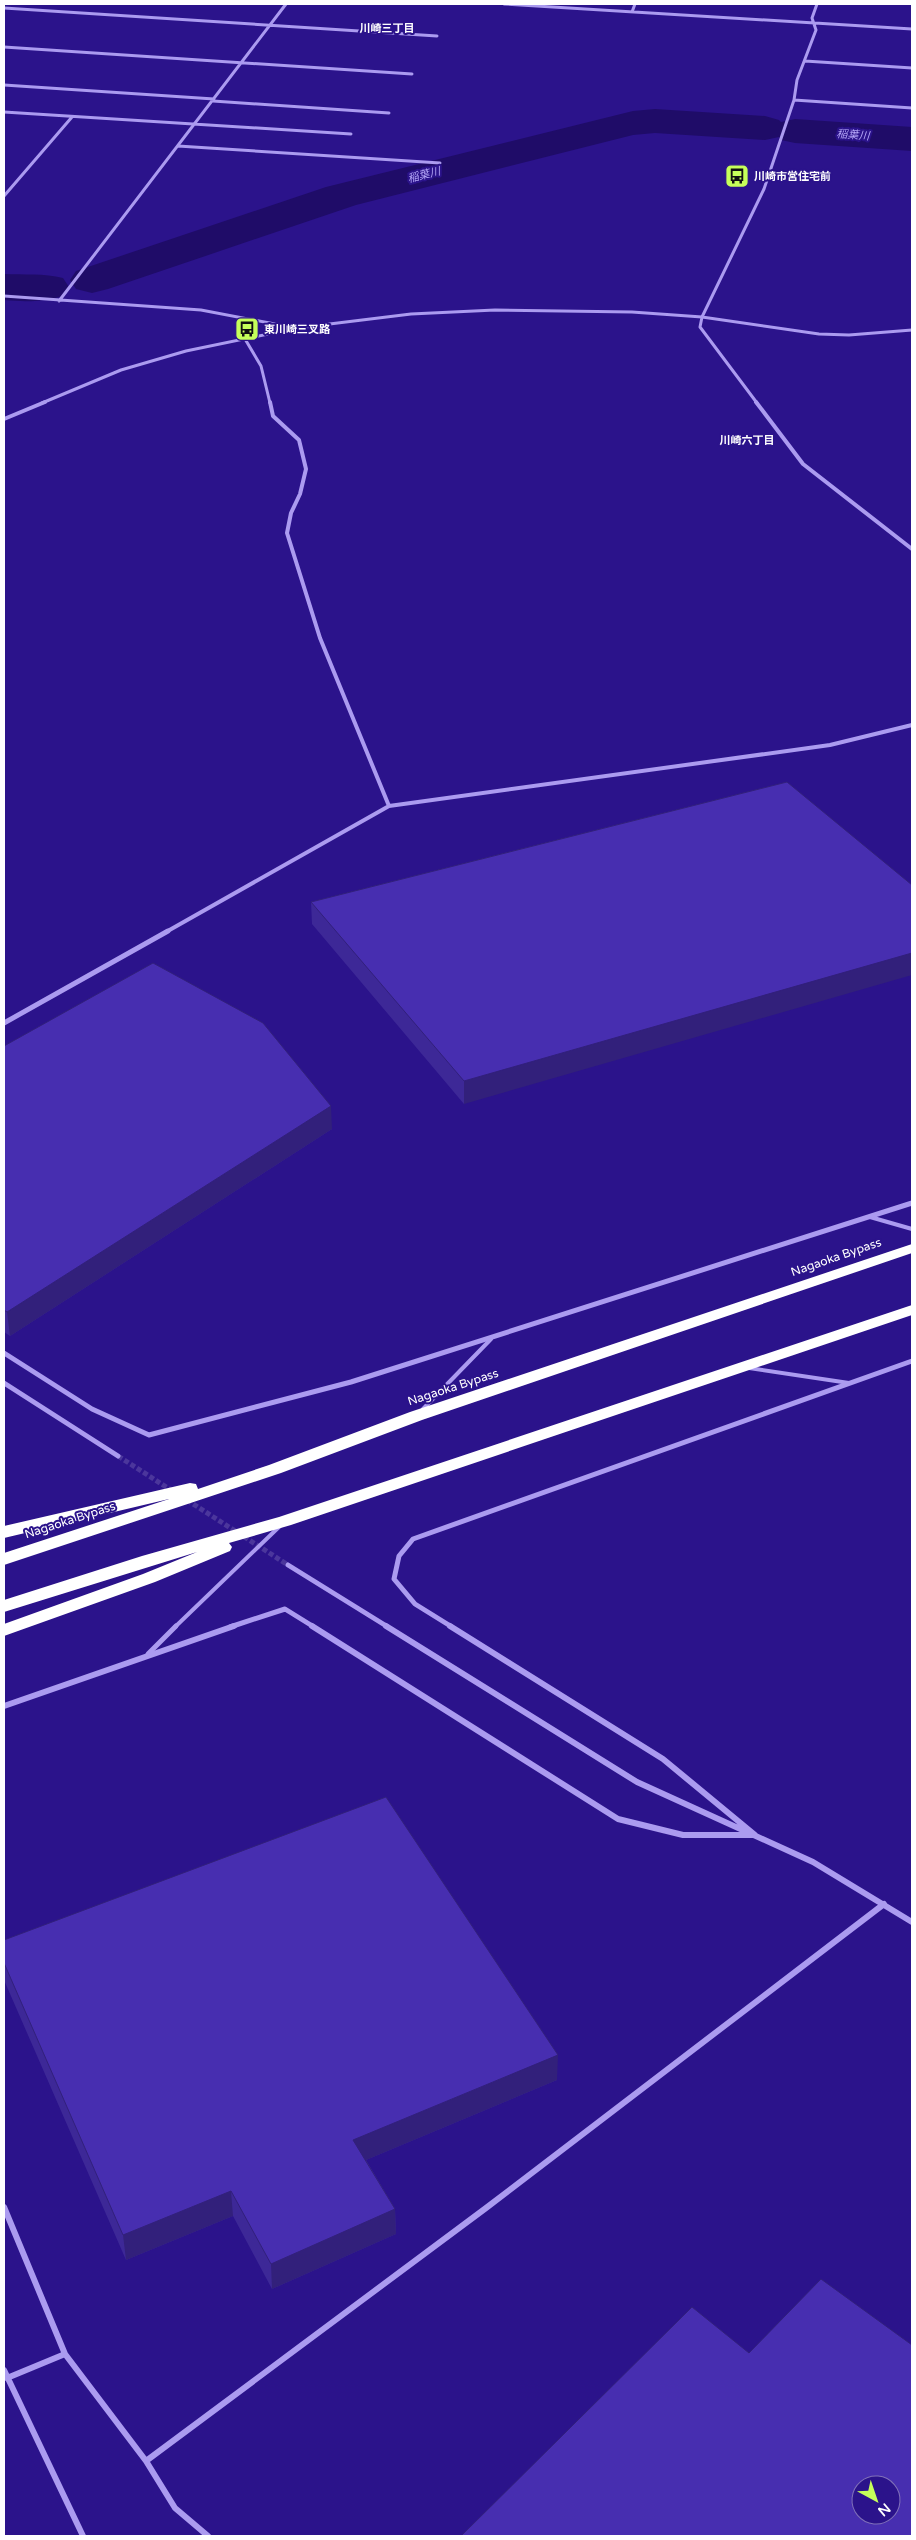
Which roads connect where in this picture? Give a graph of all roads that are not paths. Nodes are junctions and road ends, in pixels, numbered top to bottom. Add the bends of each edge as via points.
1 (286, 4) edge
2 (504, 4) edge
3 (635, 4) edge
4 (817, 4) edge
5 (4, 8) edge
6 (632, 12) junction
7 (812, 24) junction
8 (271, 25) junction
9 (912, 30) edge
10 (437, 36) dead end
11 (4, 47) edge
12 (805, 61) junction
13 (243, 62) junction
14 (912, 68) edge
15 (412, 74) dead end
16 (4, 85) edge
17 (213, 100) junction
18 (794, 100) junction
19 (912, 108) edge
20 (4, 112) edge
21 (390, 113) dead end
22 (72, 117) junction
23 (194, 125) junction
24 (351, 134) dead end
25 (178, 146) junction
26 (440, 164) dead end
27 (4, 196) edge
28 (4, 296) edge
29 (58, 301) junction
30 (702, 317) junction
31 (297, 328) junction
32 (912, 330) edge
33 (245, 339) junction
34 (4, 419) edge
35 (912, 550) edge
36 (912, 726) edge
37 (389, 806) junction
38 (4, 1024) edge
39 (912, 1203) edge
40 (870, 1217) junction
41 (912, 1229) edge
42 (912, 1248) edge
43 (912, 1310) edge
44 (491, 1339) junction
45 (4, 1353) edge
46 (912, 1361) edge
47 (744, 1367) junction
48 (4, 1383) edge
49 (848, 1383) junction
50 (416, 1416) junction
51 (118, 1456) tunnel mouth
52 (275, 1469) junction
53 (285, 1521) junction
54 (4, 1532) edge
55 (4, 1559) edge
56 (288, 1565) tunnel mouth
57 (4, 1606) edge
58 (4, 1630) edge
59 (148, 1654) junction
60 (4, 1706) edge
61 (755, 1835) junction
62 (884, 1904) junction
63 (912, 1922) edge
64 (4, 2207) edge
65 (65, 2354) junction
66 (4, 2370) edge
67 (7, 2378) junction
68 (146, 2462) junction
69 (83, 2536) edge
70 (208, 2536) edge

1 - 8 street
2 - 6 street
3 - 6 street
4 - 7 street
5 - 8 street
6 - 7 street
7 - 9 street
7 - 12 street via 816,30
8 - 10 street
8 - 13 street
11 - 13 street
12 - 14 street
12 - 18 street via 797,80
13 - 15 street
13 - 17 street
16 - 17 street
17 - 21 street
17 - 23 street
18 - 19 street
18 - 30 street via 764,189
20 - 22 street
22 - 23 street
22 - 27 street
23 - 24 street
23 - 25 street
25 - 26 street
25 - 29 street
28 - 29 street
29 - 31 street via 201,310
30 - 31 street via 632,312 457,311
30 - 32 street via 819,334
30 - 35 street via 700,328 803,464
31 - 33 street
33 - 34 street via 186,351 121,370
33 - 37 street via 261,366 273,416 298,440 306,469 287,533 324,646
36 - 37 street via 830,745
37 - 38 street
39 - 40 street
40 - 41 lane
40 - 44 street
42 - 50 highway, Nagaoka Bypass
43 - 47 highway
44 - 45 street via 351,1382 149,1435 103,1416
44 - 50 lane
46 - 49 street
47 - 49 lane
47 - 53 highway
48 - 51 street
49 - 61 street via 413,1539 399,1556 394,1580 414,1604 663,1759
50 - 52 highway, Nagaoka Bypass
52 - 54 highway
52 - 55 highway, Nagaoka Bypass
53 - 57 highway
53 - 58 highway via 149,1578
53 - 59 lane
56 - 61 street via 637,1782
59 - 60 street
59 - 61 street via 285,1609 618,1819 683,1835
61 - 62 street via 813,1862
62 - 63 street
62 - 68 street via 502,2196
64 - 65 street
65 - 67 street
65 - 68 street
66 - 67 street
67 - 69 street
68 - 70 street via 175,2508

